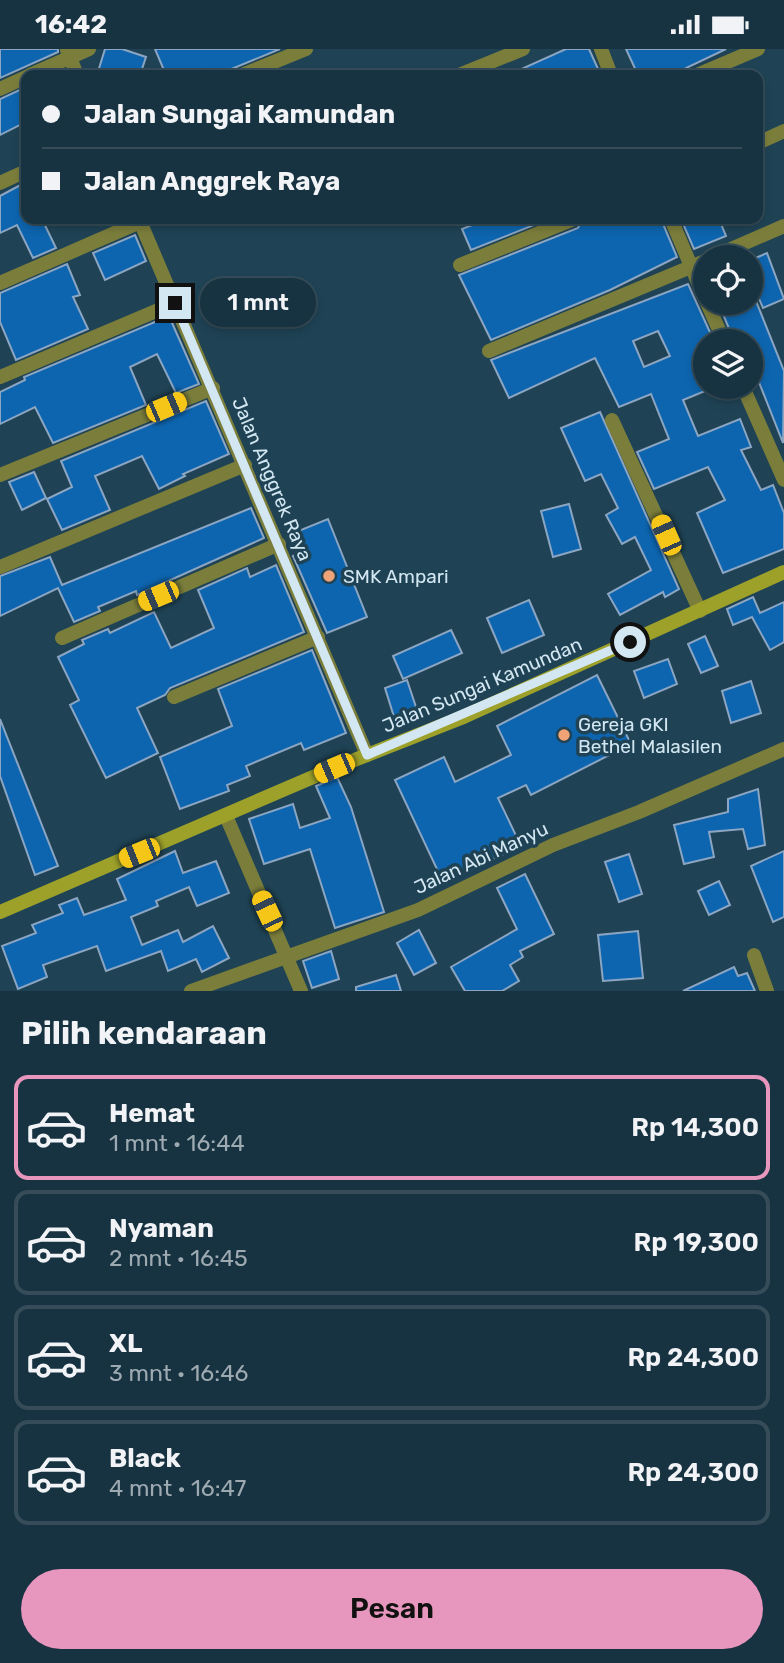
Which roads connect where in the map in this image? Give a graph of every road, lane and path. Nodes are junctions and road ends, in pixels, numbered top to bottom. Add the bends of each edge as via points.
1 (89, 49) edge
2 (306, 49) edge
3 (523, 49) edge
4 (601, 49) edge
5 (758, 49) edge
6 (68, 53) edge
7 (38, 70) edge
8 (75, 70) edge
9 (254, 70) edge
10 (470, 70) edge
11 (609, 70) edge
12 (708, 70) edge
13 (21, 79) edge
14 (0, 89) edge
15 (784, 131) edge
16 (763, 141) edge
17 (21, 172) edge
18 (0, 183) edge
19 (130, 224) edge
20 (141, 224) edge
21 (562, 224) edge
22 (674, 224) edge
23 (784, 226) edge
24 (740, 245) edge
25 (693, 256) edge
26 (460, 265) dead end
27 (693, 266) edge
28 (0, 283) edge
29 (175, 303) junction
30 (489, 351) dead end
31 (0, 377) edge
32 (213, 388) junction
33 (748, 399) edge
34 (612, 420) dead end
35 (245, 465) junction
36 (0, 475) edge
37 (784, 481) edge
38 (279, 544) junction
39 (0, 567) edge
40 (784, 572) edge
41 (699, 611) junction
42 (318, 637) junction
43 (62, 638) dead end
44 (174, 697) dead end
45 (784, 749) edge
46 (367, 755) junction
47 (226, 816) junction
48 (0, 911) edge
49 (288, 955) junction
50 (754, 955) dead end
51 (191, 991) edge
52 (301, 991) edge
53 (767, 991) edge

1 - 6 street
2 - 9 street
3 - 10 street
4 - 11 street
5 - 12 street
6 - 7 street
6 - 8 street
13 - 14 street
15 - 16 street
17 - 18 street
19 - 28 street
20 - 29 street, Jalan Anggrek Raya
21 - 26 street
22 - 25 street
23 - 24 street
27 - 30 street
29 - 31 street
29 - 32 street, Jalan Anggrek Raya
32 - 35 street, Jalan Anggrek Raya
32 - 36 street
33 - 37 street
34 - 41 street
35 - 38 street, Jalan Anggrek Raya
35 - 39 street
38 - 42 street, Jalan Anggrek Raya
38 - 43 street
40 - 41 main road, Jalan Sungai Kamundan
41 - 46 main road, Jalan Sungai Kamundan
42 - 44 street
42 - 46 street, Jalan Anggrek Raya
45 - 49 street, Jalan Abi Manyu via 553,845 418,910
46 - 47 main road, Jalan Sungai Kamundan
47 - 48 main road, Jalan Sungai Kamundan
47 - 49 street
49 - 51 street, Jalan Abi Manyu
49 - 52 street
50 - 53 street

